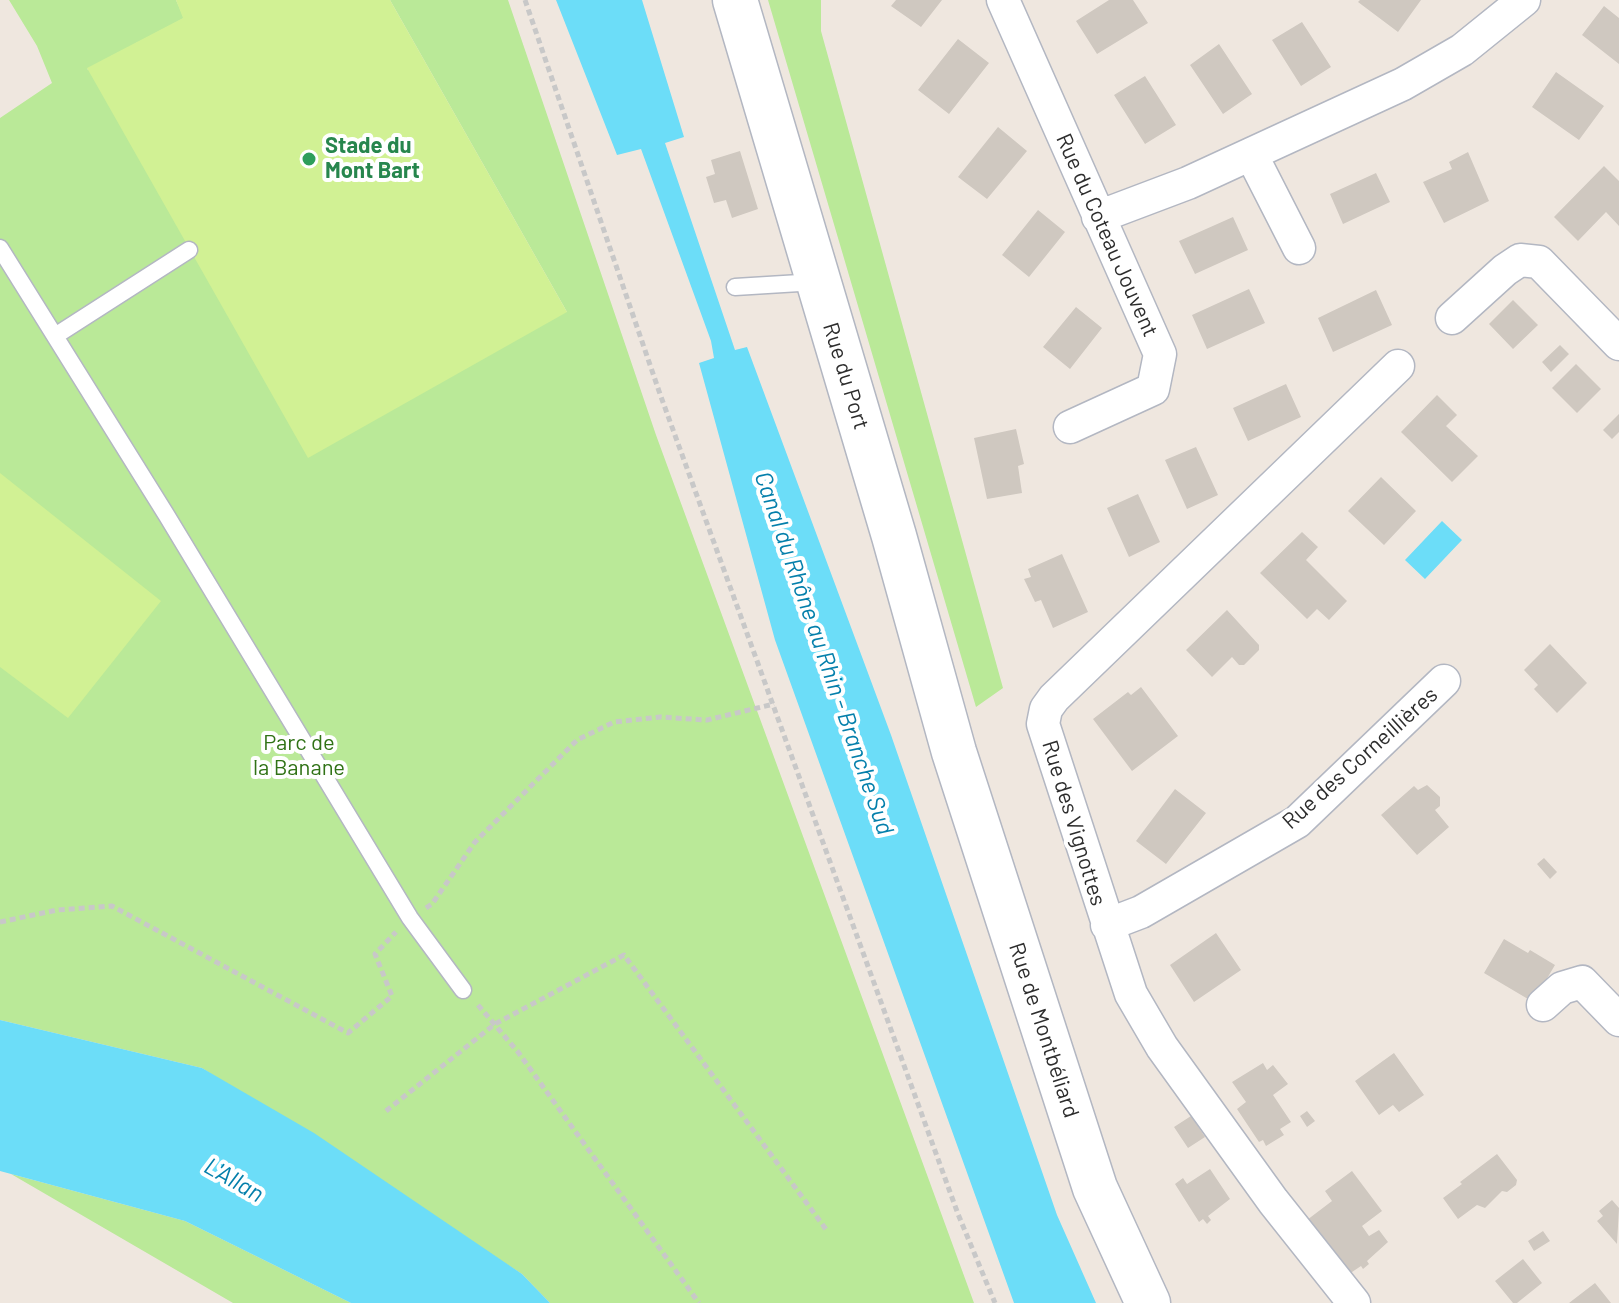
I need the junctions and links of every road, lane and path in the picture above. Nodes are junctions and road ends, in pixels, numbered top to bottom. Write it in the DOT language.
graph roads {
  1 [pos="525,0"];
  2 [pos="735,0"];
  3 [pos="1003,0"];
  4 [pos="1524,0"];
  5 [pos="1251,154"];
  6 [pos="1098,217"];
  7 [pos="0,248"];
  8 [pos="1299,248"];
  9 [pos="189,250"];
  10 [pos="818,282"];
  11 [pos="735,287"];
  12 [pos="1452,318"];
  13 [pos="55,336"];
  14 [pos="1619,344"];
  15 [pos="1398,366"];
  16 [pos="1070,427"];
  17 [pos="1444,681"];
  18 [pos="774,704"];
  19 [pos="725,716"];
  20 [pos="954,752"];
  21 [pos="1107,925"];
  22 [pos="463,990"];
  23 [pos="1543,1005"];
  24 [pos="1619,1020"];
  25 [pos="495,1024"];
  26 [pos="386,1111"];
  27 [pos="828,1232"];
  28 [pos="699,1303"];
  29 [pos="995,1303"];
  30 [pos="1148,1303"];
  31 [pos="1354,1303"];
  1 -- 18 [label="path"];
  2 -- 10 [label="main road, Rue du Port"];
  3 -- 6 [label="street, Rue du Coteau Jouvent"];
  4 -- 5 [label="street"];
  5 -- 6 [label="street"];
  5 -- 8 [label="street"];
  6 -- 16 [label="street, Rue du Coteau Jouvent"];
  7 -- 13 [label="lane"];
  9 -- 13 [label="lane"];
  10 -- 11 [label="lane"];
  10 -- 20 [label="main road, Rue du Port"];
  12 -- 14 [label="street"];
  13 -- 22 [label="lane"];
  15 -- 21 [label="street, Rue des Vignottes"];
  17 -- 21 [label="street, Rue des Corneillières"];
  18 -- 19 [label="path"];
  18 -- 29 [label="path"];
  20 -- 30 [label="main road, Rue de Montbéliard"];
  21 -- 31 [label="street, Rue des Vignottes"];
  22 -- 25 [label="path"];
  23 -- 24 [label="street"];
  25 -- 26 [label="path"];
  25 -- 27 [label="path"];
  25 -- 28 [label="path"];
}
